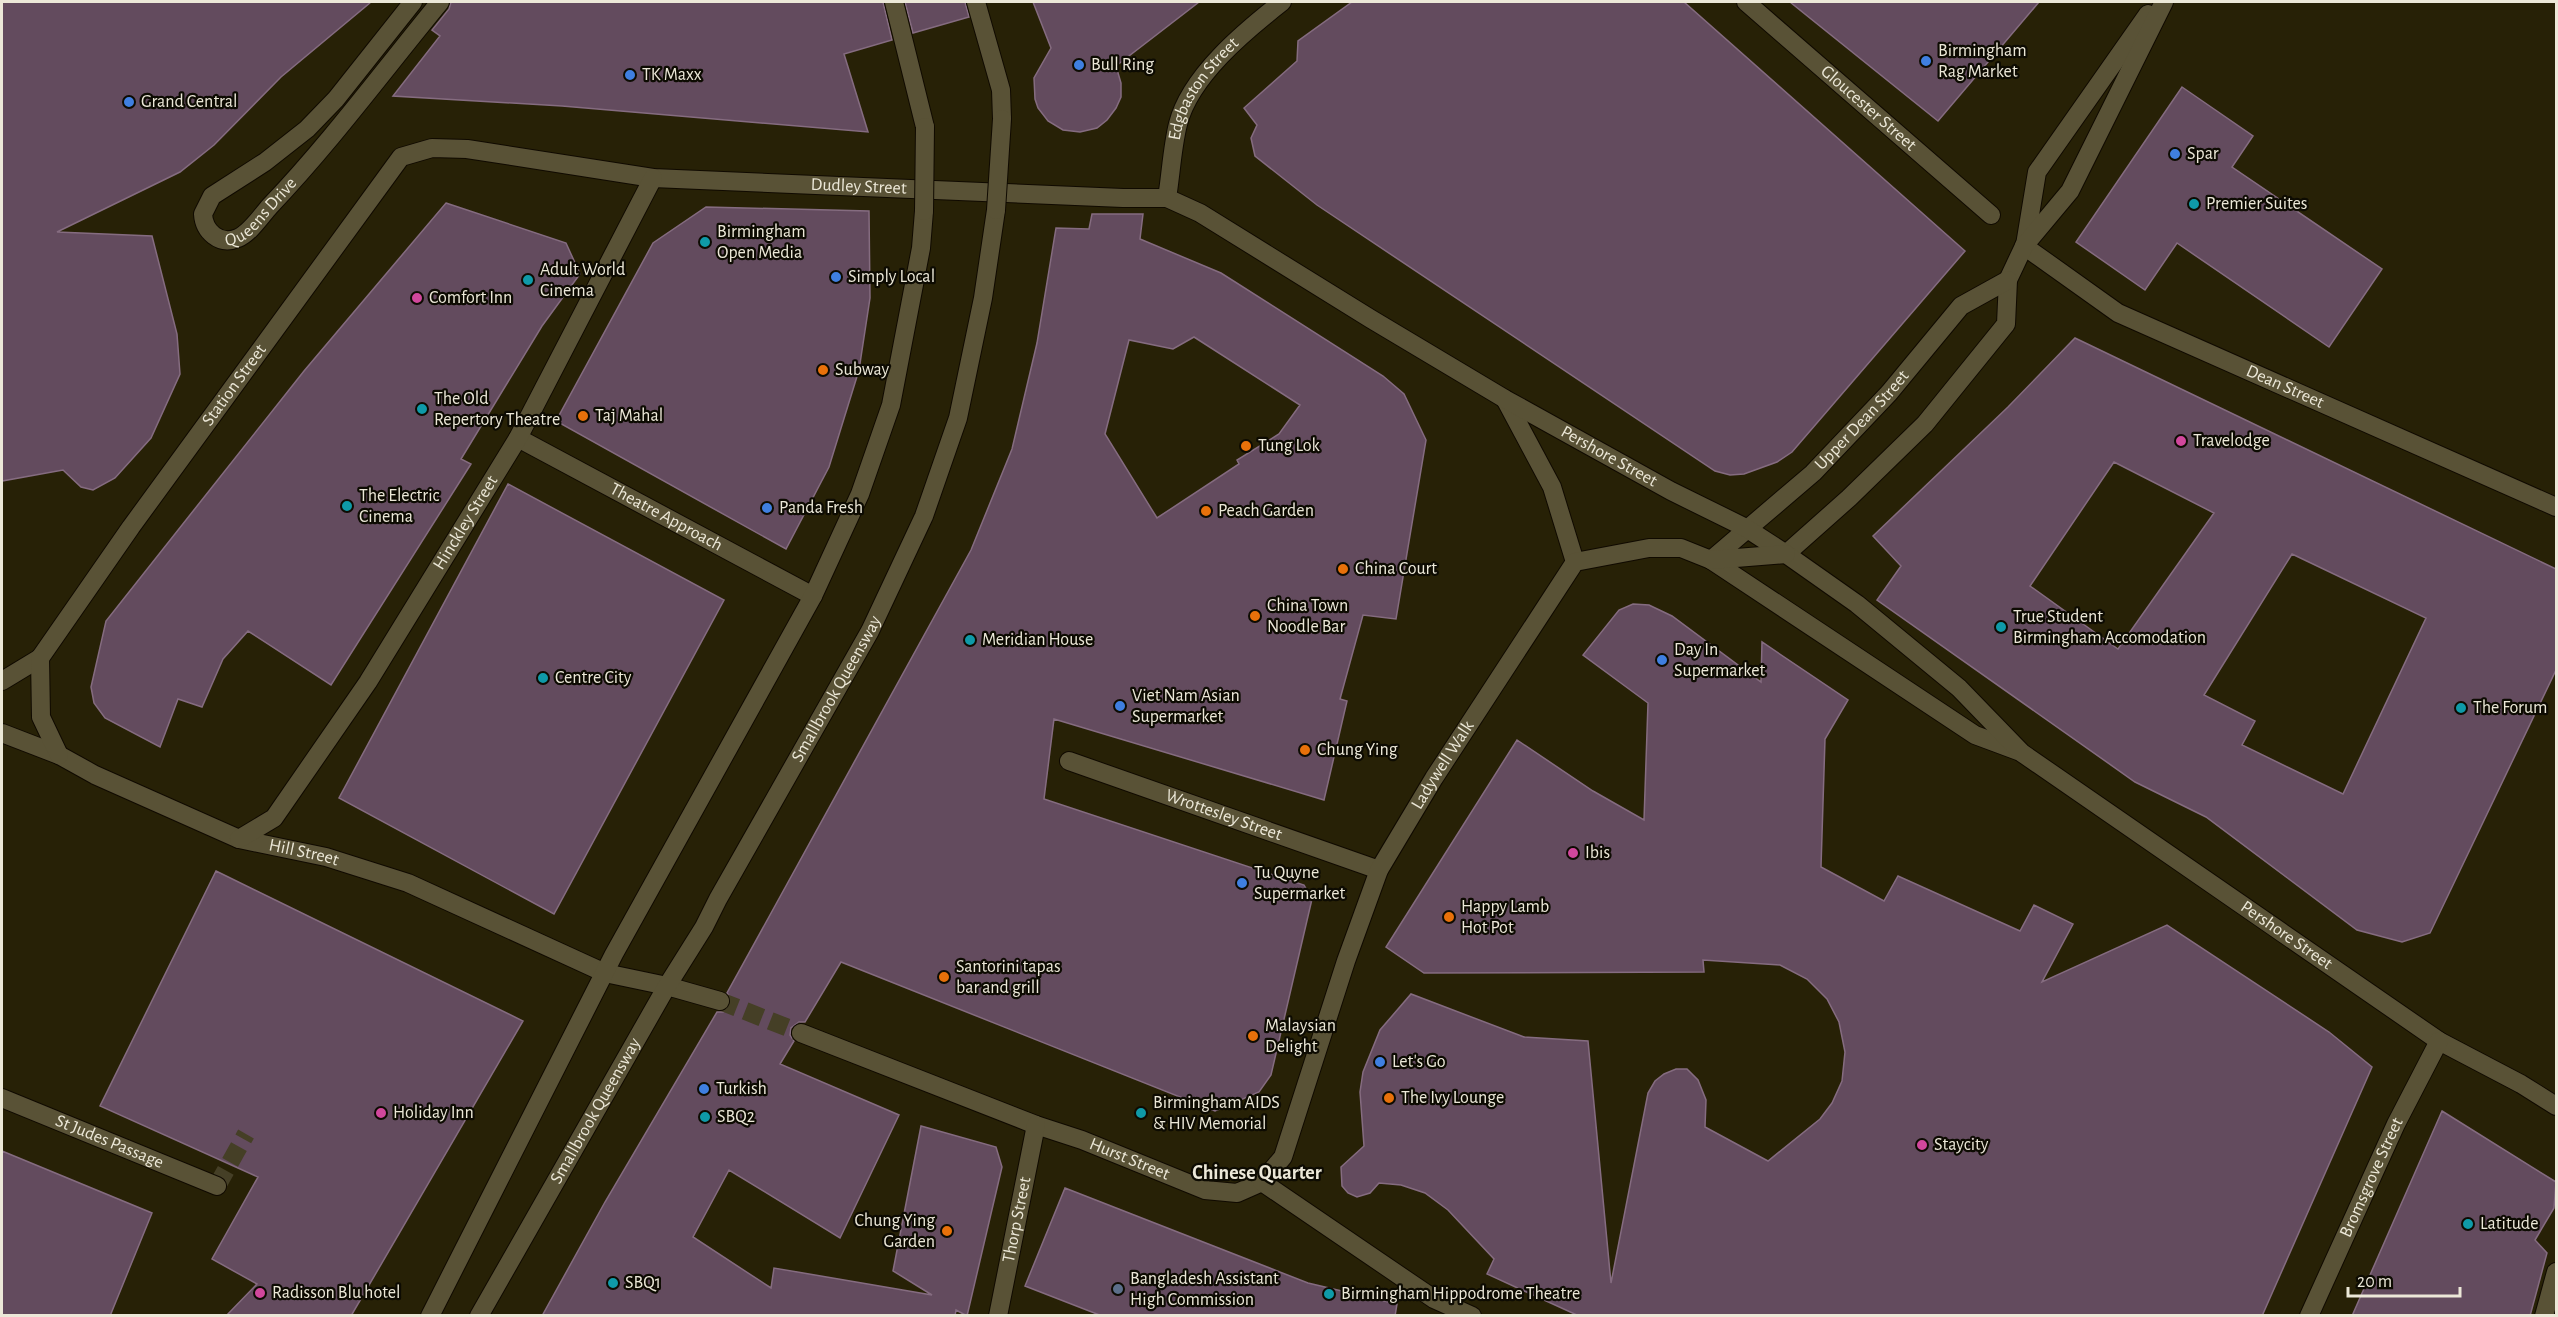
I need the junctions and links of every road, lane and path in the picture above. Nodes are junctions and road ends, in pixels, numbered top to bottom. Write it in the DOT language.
graph roads {
  1 [pos="413,2"];
  2 [pos="440,2"];
  3 [pos="894,2"];
  4 [pos="976,2"];
  5 [pos="1282,2"];
  6 [pos="1746,2"];
  7 [pos="2157,2"];
  8 [pos="2164,2"];
  9 [pos="552,163"];
  10 [pos="653,178"];
  11 [pos="1167,198"];
  12 [pos="1991,215"];
  13 [pos="2024,246"];
  14 [pos="2008,280"];
  15 [pos="1505,399"];
  16 [pos="518,438"];
  17 [pos="2556,507"];
  18 [pos="1746,528"];
  19 [pos="1786,554"];
  20 [pos="1711,560"];
  21 [pos="1575,562"];
  22 [pos="813,596"];
  23 [pos="40,658"];
  24 [pos="2,681"];
  25 [pos="3,738"];
  26 [pos="2022,753"];
  27 [pos="58,755"];
  28 [pos="1069,761"];
  29 [pos="240,839"];
  30 [pos="1379,870"];
  31 [pos="604,973"];
  32 [pos="667,986"];
  33 [pos="720,1001"];
  34 [pos="801,1033"];
  35 [pos="2439,1041"];
  36 [pos="2,1098"];
  37 [pos="2556,1106"];
  38 [pos="1036,1125"];
  39 [pos="1262,1182"];
  40 [pos="217,1186"];
  41 [pos="2556,1272"];
  42 [pos="1462,1313"];
  43 [pos="430,1316"];
  44 [pos="478,1316"];
  45 [pos="998,1316"];
  46 [pos="2309,1316"];
  47 [pos="2544,1316"];
  1 -- 2 [label="street, Queens Drive"];
  3 -- 22 [label="street, bridge"];
  4 -- 32 [label="street, Smallbrook Queensway, bridge"];
  5 -- 11 [label="street, Edgbaston Street"];
  6 -- 12 [label="street, Gloucester Street"];
  7 -- 13 [label="street"];
  8 -- 13 [label="street"];
  9 -- 10 [label="street, Dudley Street"];
  9 -- 23 [label="street, Station Street"];
  10 -- 11 [label="street, Dudley Street"];
  10 -- 16 [label="street, Hinckley Street"];
  11 -- 15 [label="street, Pershore Street"];
  13 -- 14 [label="street"];
  13 -- 17 [label="street, Dean Street"];
  14 -- 18 [label="street, Upper Dean Street"];
  14 -- 19 [label="street"];
  15 -- 18 [label="street, Pershore Street"];
  15 -- 21 [label="street"];
  16 -- 22 [label="street, Theatre Approach"];
  16 -- 29 [label="street, Hinckley Street"];
  18 -- 19 [label="street, Pershore Street"];
  18 -- 20 [label="street, Upper Dean Street"];
  19 -- 20 [label="street"];
  19 -- 26 [label="street, Pershore Street"];
  20 -- 21 [label="street"];
  20 -- 26 [label="street, Pershore Street"];
  21 -- 30 [label="street, Ladywell Walk"];
  22 -- 31 [label="street"];
  23 -- 24 [label="street"];
  23 -- 27 [label="street"];
  25 -- 27 [label="street, Hill Street"];
  26 -- 35 [label="street, Pershore Street"];
  27 -- 29 [label="street, Hill Street"];
  28 -- 30 [label="street, Wrottesley Street"];
  29 -- 31 [label="street, Hill Street"];
  30 -- 39 [label="street, Ladywell Walk"];
  31 -- 32 [label="street, Hill Street"];
  31 -- 43 [label="street"];
  32 -- 33 [label="street"];
  32 -- 44 [label="street, Smallbrook Queensway"];
  34 -- 38 [label="street, Hurst Street"];
  35 -- 37 [label="street, Pershore Street"];
  35 -- 46 [label="street, Bromsgrove Street"];
  36 -- 40 [label="street, St Judes Passage"];
  38 -- 39 [label="street, Hurst Street"];
  38 -- 45 [label="street, Thorp Street"];
  39 -- 42 [label="street"];
  41 -- 47 [label="street"];
}
